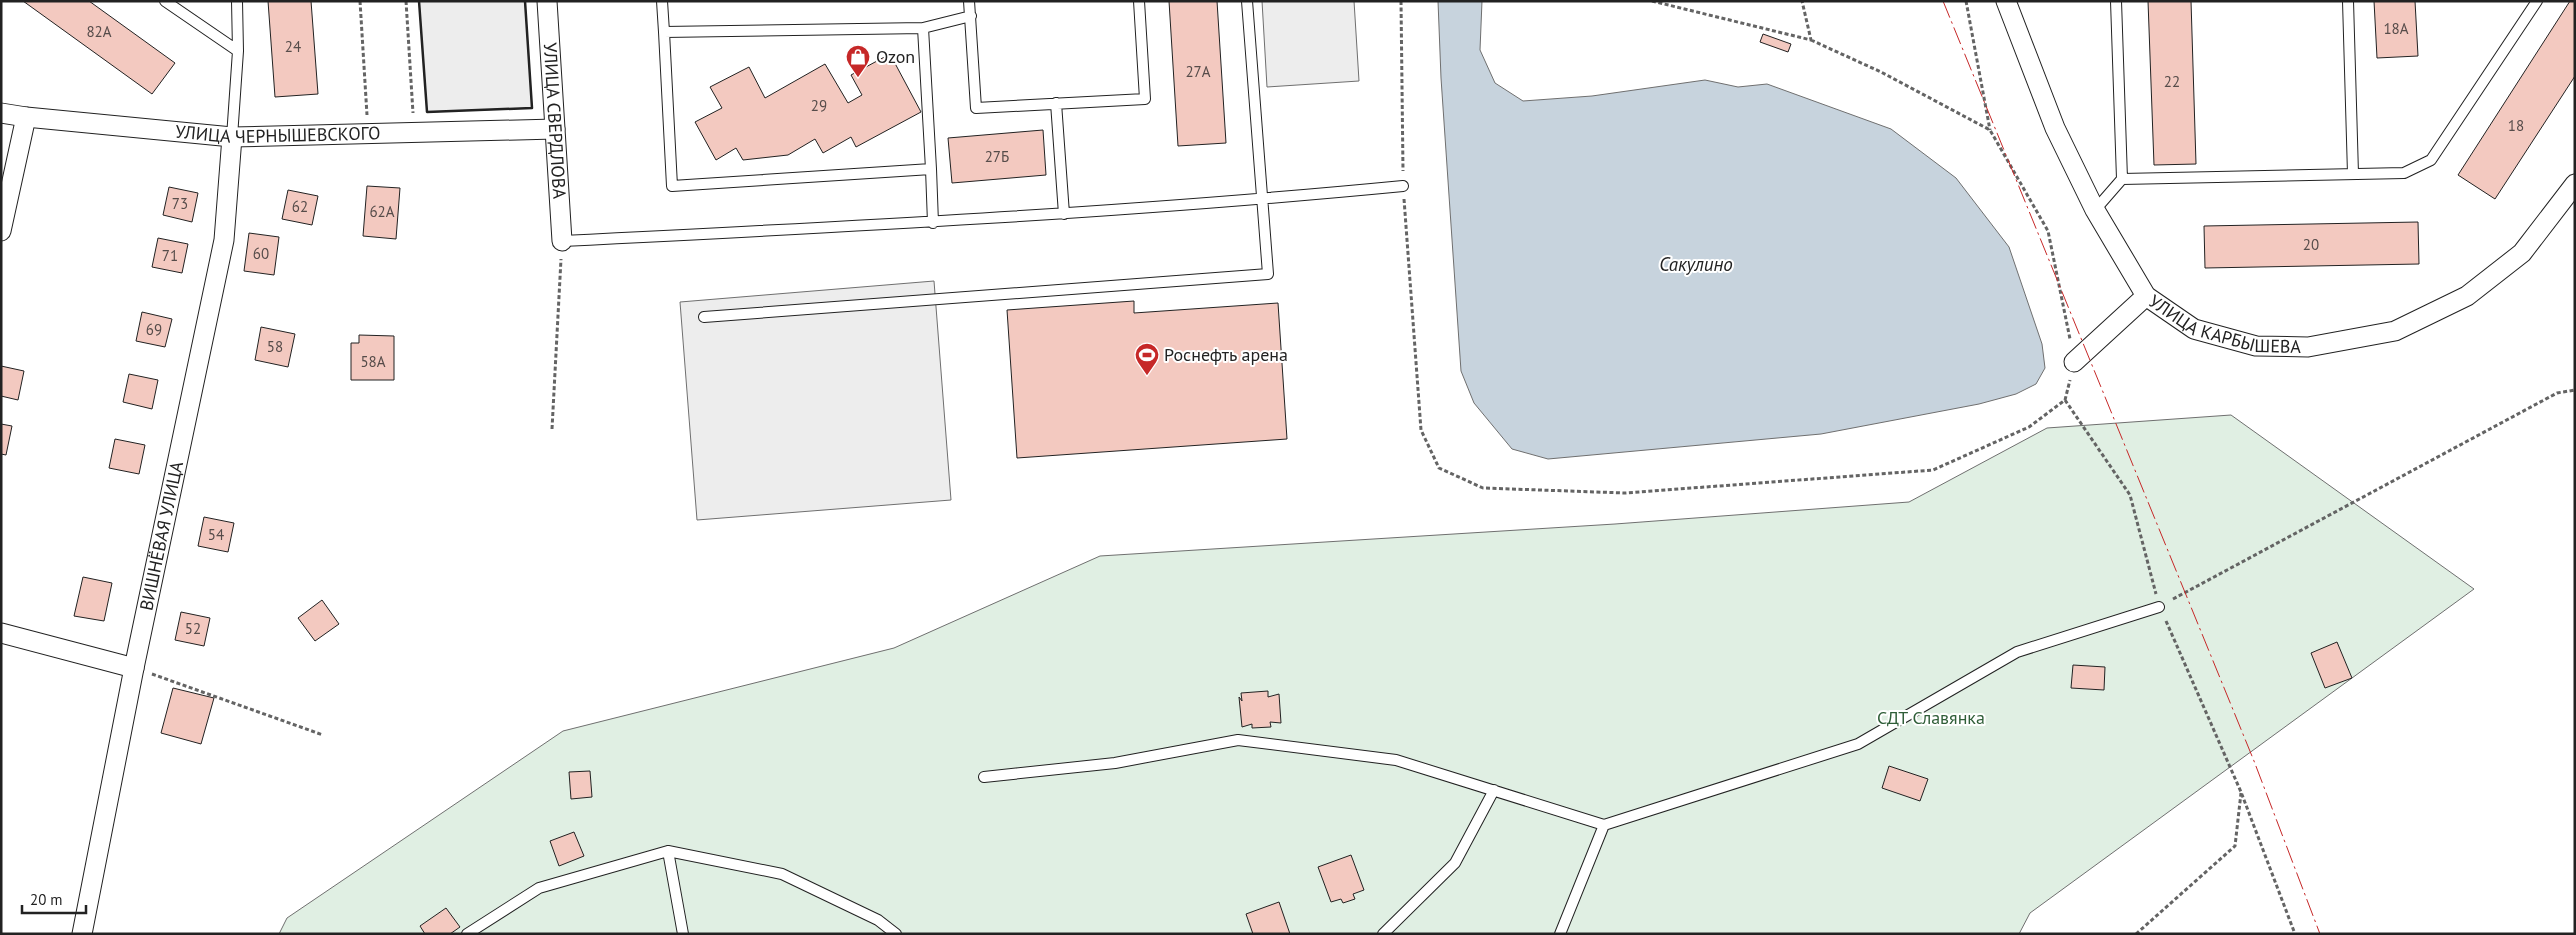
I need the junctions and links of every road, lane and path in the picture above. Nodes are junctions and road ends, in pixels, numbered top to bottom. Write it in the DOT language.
graph roads {
  1 [pos="165,1"];
  2 [pos="237,1"];
  3 [pos="360,1"];
  4 [pos="406,1"];
  5 [pos="547,1"];
  6 [pos="662,1"];
  7 [pos="969,1"];
  8 [pos="1139,1"];
  9 [pos="1247,1"];
  10 [pos="1401,1"];
  11 [pos="1652,1"];
  12 [pos="1802,1"];
  13 [pos="1966,1"];
  14 [pos="2006,1"];
  15 [pos="2116,1"];
  16 [pos="2348,1"];
  17 [pos="2537,1"];
  18 [pos="971,16"];
  19 [pos="923,28"];
  20 [pos="664,32"];
  21 [pos="1811,40"];
  22 [pos="238,51"];
  23 [pos="1056,103"];
  24 [pos="1,113"];
  25 [pos="26,117"];
  26 [pos="554,129"];
  27 [pos="1990,130"];
  28 [pos="415,132"];
  29 [pos="368,133"];
  30 [pos="232,137"];
  31 [pos="931,169"];
  32 [pos="2353,174"];
  33 [pos="2122,179"];
  34 [pos="2575,184"];
  35 [pos="1403,186"];
  36 [pos="1264,199"];
  37 [pos="2095,210"];
  38 [pos="1064,214"];
  39 [pos="933,223"];
  40 [pos="1,231"];
  41 [pos="562,241"];
  42 [pos="2146,296"];
  43 [pos="704,318"];
  44 [pos="2074,362"];
  45 [pos="2575,390"];
  46 [pos="552,429"];
  47 [pos="2159,606"];
  48 [pos="1,633"];
  49 [pos="134,668"];
  50 [pos="324,735"];
  51 [pos="984,777"];
  52 [pos="1494,790"];
  53 [pos="1604,825"];
  54 [pos="668,851"];
  55 [pos="82,934"];
  56 [pos="467,934"];
  57 [pos="683,934"];
  58 [pos="896,934"];
  59 [pos="1383,934"];
  60 [pos="1560,934"];
  61 [pos="2136,934"];
  62 [pos="2295,934"];
  1 -- 22 [label="lane"];
  2 -- 22 [label="lane"];
  3 -- 29 [label="path"];
  4 -- 28 [label="path"];
  5 -- 26 [label="street, УЛИЦА СВЕРДЛОВА"];
  6 -- 20 [label="lane"];
  7 -- 18 [label="lane"];
  8 -- 23 [label="lane"];
  9 -- 36 [label="lane"];
  10 -- 35 [label="path"];
  11 -- 21 [label="path"];
  12 -- 21 [label="path"];
  13 -- 27 [label="path"];
  14 -- 37 [label="street, УЛИЦА КАРБЫШЕВА"];
  15 -- 33 [label="lane"];
  16 -- 32 [label="lane"];
  17 -- 32 [label="lane"];
  18 -- 19 [label="lane"];
  18 -- 23 [label="lane"];
  19 -- 20 [label="lane"];
  19 -- 31 [label="lane"];
  20 -- 31 [label="lane"];
  21 -- 27 [label="path"];
  22 -- 30 [label="lane"];
  23 -- 38 [label="lane"];
  24 -- 25 [label="street, УЛИЦА ЧЕРНЫШЕВСКОГО"];
  25 -- 30 [label="street, УЛИЦА ЧЕРНЫШЕВСКОГО"];
  25 -- 40 [label="street"];
  26 -- 28 [label="street, УЛИЦА ЧЕРНЫШЕВСКОГО"];
  26 -- 41 [label="street, УЛИЦА СВЕРДЛОВА"];
  27 -- 44 [label="path"];
  28 -- 29 [label="street, УЛИЦА ЧЕРНЫШЕВСКОГО"];
  29 -- 30 [label="street, УЛИЦА ЧЕРНЫШЕВСКОГО"];
  30 -- 49 [label="street, ВИШНЁВАЯ УЛИЦА"];
  31 -- 39 [label="lane"];
  32 -- 33 [label="lane"];
  33 -- 37 [label="lane"];
  34 -- 42 [label="street, УЛИЦА КАРБЫШЕВА"];
  35 -- 36 [label="lane"];
  35 -- 44 [label="path"];
  36 -- 38 [label="lane"];
  36 -- 43 [label="lane"];
  37 -- 42 [label="street, УЛИЦА КАРБЫШЕВА"];
  38 -- 39 [label="lane"];
  39 -- 41 [label="lane"];
  41 -- 46 [label="path"];
  42 -- 44 [label="street"];
  45 -- 47 [label="path"];
  47 -- 53 [label="lane"];
  48 -- 49 [label="street"];
  49 -- 50 [label="path"];
  49 -- 55 [label="street, ВИШНЁВАЯ УЛИЦА"];
  51 -- 52 [label="lane"];
  52 -- 53 [label="lane"];
  52 -- 59 [label="lane"];
  53 -- 60 [label="lane"];
  54 -- 56 [label="lane"];
  54 -- 57 [label="lane"];
  54 -- 58 [label="lane"];
  61 -- 62 [label="path"];
}
